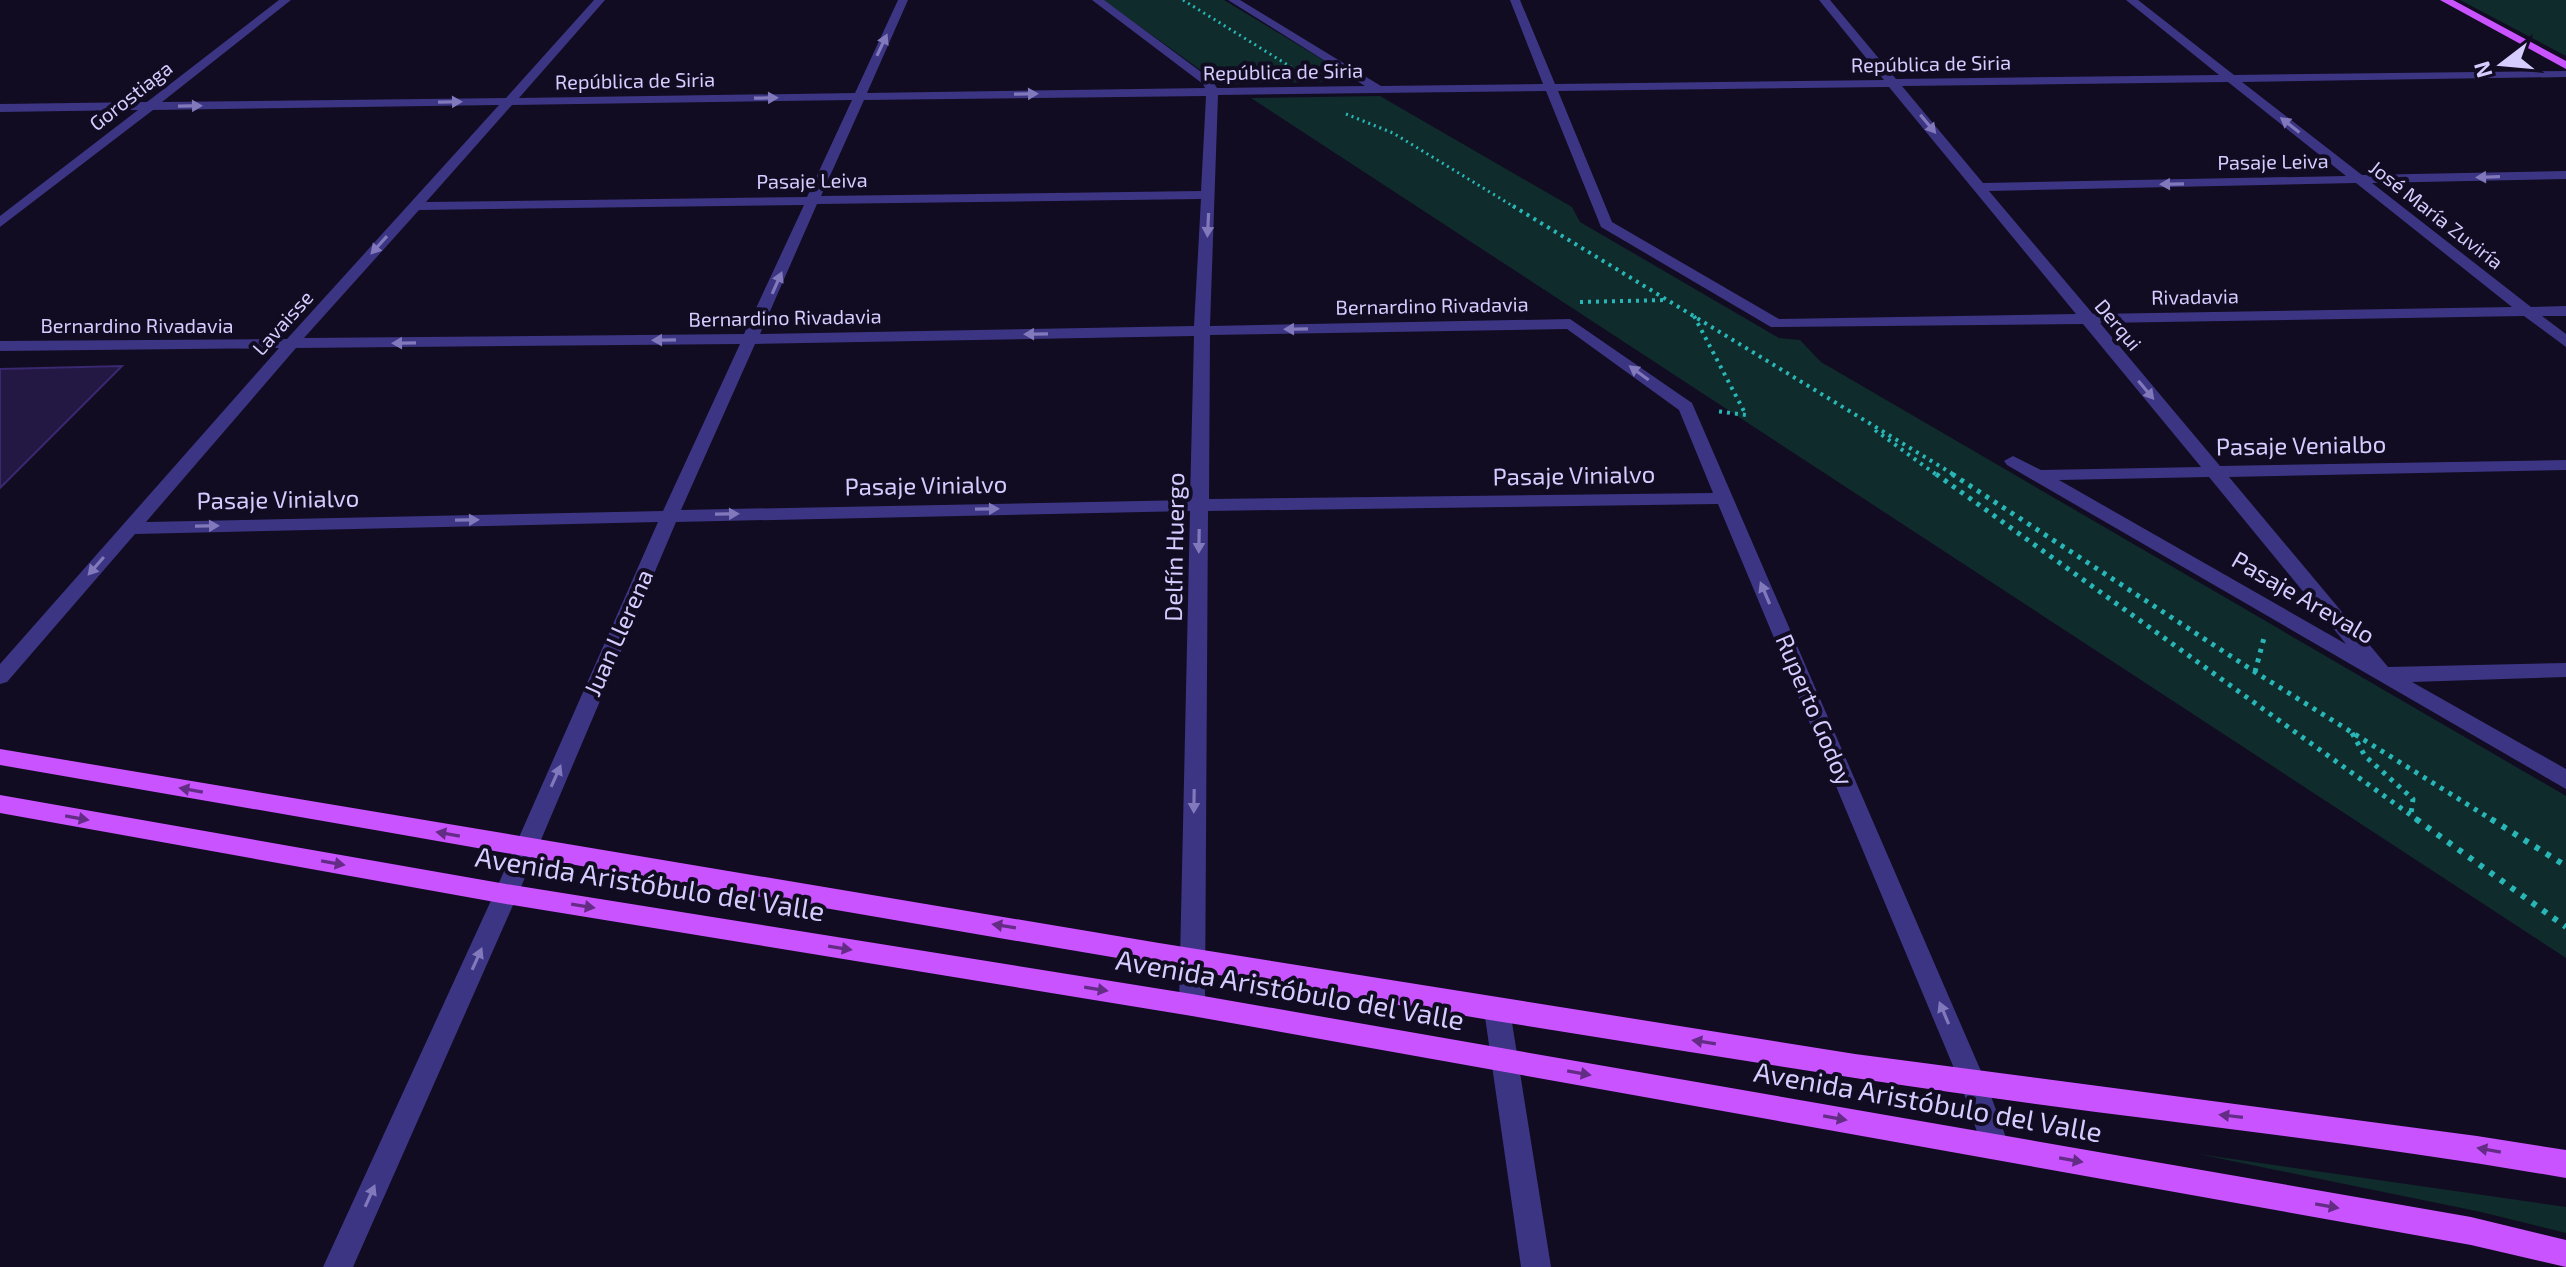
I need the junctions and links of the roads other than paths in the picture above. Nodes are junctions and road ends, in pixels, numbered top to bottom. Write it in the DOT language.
graph roads {
  1 [pos="286,0"];
  2 [pos="600,0"];
  3 [pos="903,0"];
  4 [pos="1097,0"];
  5 [pos="1233,0"];
  6 [pos="1515,0"];
  7 [pos="1824,0"];
  8 [pos="2131,0"];
  9 [pos="2445,0"];
  10 [pos="2566,66"];
  11 [pos="2566,74"];
  12 [pos="2231,79"];
  13 [pos="1893,83"];
  14 [pos="1551,87"];
  15 [pos="1379,90"];
  16 [pos="1212,91"];
  17 [pos="858,97"];
  18 [pos="507,101"];
  19 [pos="151,106"];
  20 [pos="0,108"];
  21 [pos="2566,175"];
  22 [pos="2361,181"];
  23 [pos="1980,187"];
  24 [pos="1210,195"];
  25 [pos="812,201"];
  26 [pos="414,206"];
  27 [pos="0,223"];
  28 [pos="2566,311"];
  29 [pos="2528,312"];
  30 [pos="2086,319"];
  31 [pos="1202,331"];
  32 [pos="752,339"];
  33 [pos="2566,342"];
  34 [pos="290,345"];
  35 [pos="0,346"];
  36 [pos="1686,407"];
  37 [pos="2013,461"];
  38 [pos="2566,465"];
  39 [pos="2214,472"];
  40 [pos="2037,475"];
  41 [pos="1724,498"];
  42 [pos="1199,505"];
  43 [pos="670,515"];
  44 [pos="129,528"];
  45 [pos="2566,670"];
  46 [pos="2383,675"];
  47 [pos="0,677"];
  48 [pos="0,757"];
  49 [pos="2566,780"];
  50 [pos="0,804"];
  51 [pos="525,847"];
  52 [pos="506,894"];
  53 [pos="1191,957"];
  54 [pos="1192,1005"];
  55 [pos="1497,1010"];
  56 [pos="1502,1059"];
  57 [pos="1974,1085"];
  58 [pos="1995,1146"];
  59 [pos="2566,1164"];
  60 [pos="2566,1255"];
  61 [pos="338,1267"];
  62 [pos="1536,1267"];
  1 -- 19 [label="street, Gorostiaga"];
  2 -- 18 [label="street, Lavaisse"];
  17 -- 3 [label="street, Juan Llerena, one-way"];
  4 -- 16 [label="street"];
  5 -- 15 [label="street"];
  6 -- 14 [label="street"];
  7 -- 13 [label="street, Derqui"];
  8 -- 12 [label="street, José María Zuviría"];
  9 -- 10 [label="main road"];
  11 -- 12 [label="street, República de Siria"];
  12 -- 13 [label="street, República de Siria"];
  22 -- 12 [label="street, José María Zuviría, one-way"];
  13 -- 14 [label="street, República de Siria"];
  13 -- 23 [label="street, Derqui, one-way"];
  14 -- 15 [label="street, República de Siria"];
  14 -- 30 [label="street, Rivadavia"];
  15 -- 16 [label="street, República de Siria"];
  17 -- 16 [label="street, República de Siria, one-way"];
  16 -- 24 [label="street, Delfín Huergo"];
  18 -- 17 [label="street, República de Siria, one-way"];
  17 -- 25 [label="street, Juan Llerena"];
  19 -- 18 [label="street, República de Siria, one-way"];
  18 -- 26 [label="street, Lavaisse"];
  19 -- 20 [label="street, República de Siria"];
  19 -- 27 [label="street, Gorostiaga"];
  21 -- 22 [label="street, Pasaje Leiva, one-way"];
  22 -- 23 [label="street, Pasaje Leiva, one-way"];
  22 -- 29 [label="street, José María Zuviría"];
  23 -- 30 [label="street, Derqui"];
  24 -- 25 [label="street, Pasaje Leiva"];
  24 -- 31 [label="street, Delfín Huergo, one-way"];
  25 -- 26 [label="street, Pasaje Leiva"];
  32 -- 25 [label="street, Juan Llerena, one-way"];
  26 -- 34 [label="street, Lavaisse, one-way"];
  28 -- 29 [label="street, Rivadavia"];
  29 -- 30 [label="street, Rivadavia"];
  29 -- 33 [label="street, José María Zuviría"];
  30 -- 39 [label="street, Derqui, one-way"];
  31 -- 32 [label="street, Bernardino Rivadavia, one-way"];
  36 -- 31 [label="street, Bernardino Rivadavia, one-way"];
  31 -- 42 [label="street, Delfín Huergo"];
  32 -- 34 [label="street, Bernardino Rivadavia, one-way"];
  32 -- 43 [label="street, Juan Llerena"];
  34 -- 35 [label="street, Bernardino Rivadavia"];
  34 -- 44 [label="street, Lavaisse"];
  36 -- 41 [label="street, Ruperto Godoy"];
  37 -- 40 [label="street, Pasaje Arevalo"];
  38 -- 39 [label="street, Pasaje Venialbo"];
  39 -- 40 [label="street, Pasaje Venialbo"];
  39 -- 46 [label="street, Derqui"];
  40 -- 46 [label="street, Pasaje Arevalo"];
  41 -- 42 [label="street, Pasaje Vinialvo"];
  57 -- 41 [label="street, Ruperto Godoy, one-way"];
  43 -- 42 [label="street, Pasaje Vinialvo, one-way"];
  42 -- 53 [label="street, Delfín Huergo, one-way"];
  44 -- 43 [label="street, Pasaje Vinialvo, one-way"];
  51 -- 43 [label="street, Juan Llerena, one-way"];
  44 -- 47 [label="street, Lavaisse, one-way"];
  45 -- 46 [label="street"];
  46 -- 49 [label="street, Pasaje Arevalo"];
  51 -- 48 [label="main road, Avenida Aristóbulo del Valle, one-way"];
  50 -- 52 [label="main road, Avenida Aristóbulo del Valle, one-way"];
  51 -- 52 [label="street, Juan Llerena"];
  53 -- 51 [label="main road, Avenida Aristóbulo del Valle, one-way"];
  52 -- 54 [label="main road, Avenida Aristóbulo del Valle, one-way"];
  61 -- 52 [label="street, Juan Llerena, one-way"];
  53 -- 54 [label="street, Delfín Huergo"];
  53 -- 55 [label="main road, Avenida Aristóbulo del Valle"];
  54 -- 56 [label="main road, Avenida Aristóbulo del Valle"];
  55 -- 56 [label="street"];
  57 -- 55 [label="main road, Avenida Aristóbulo del Valle, one-way"];
  56 -- 58 [label="main road, Avenida Aristóbulo del Valle, one-way"];
  56 -- 62 [label="street"];
  57 -- 58 [label="street, Ruperto Godoy"];
  59 -- 57 [label="main road, Avenida Aristóbulo del Valle, one-way"];
  58 -- 60 [label="main road, Avenida Aristóbulo del Valle, one-way"];
}
